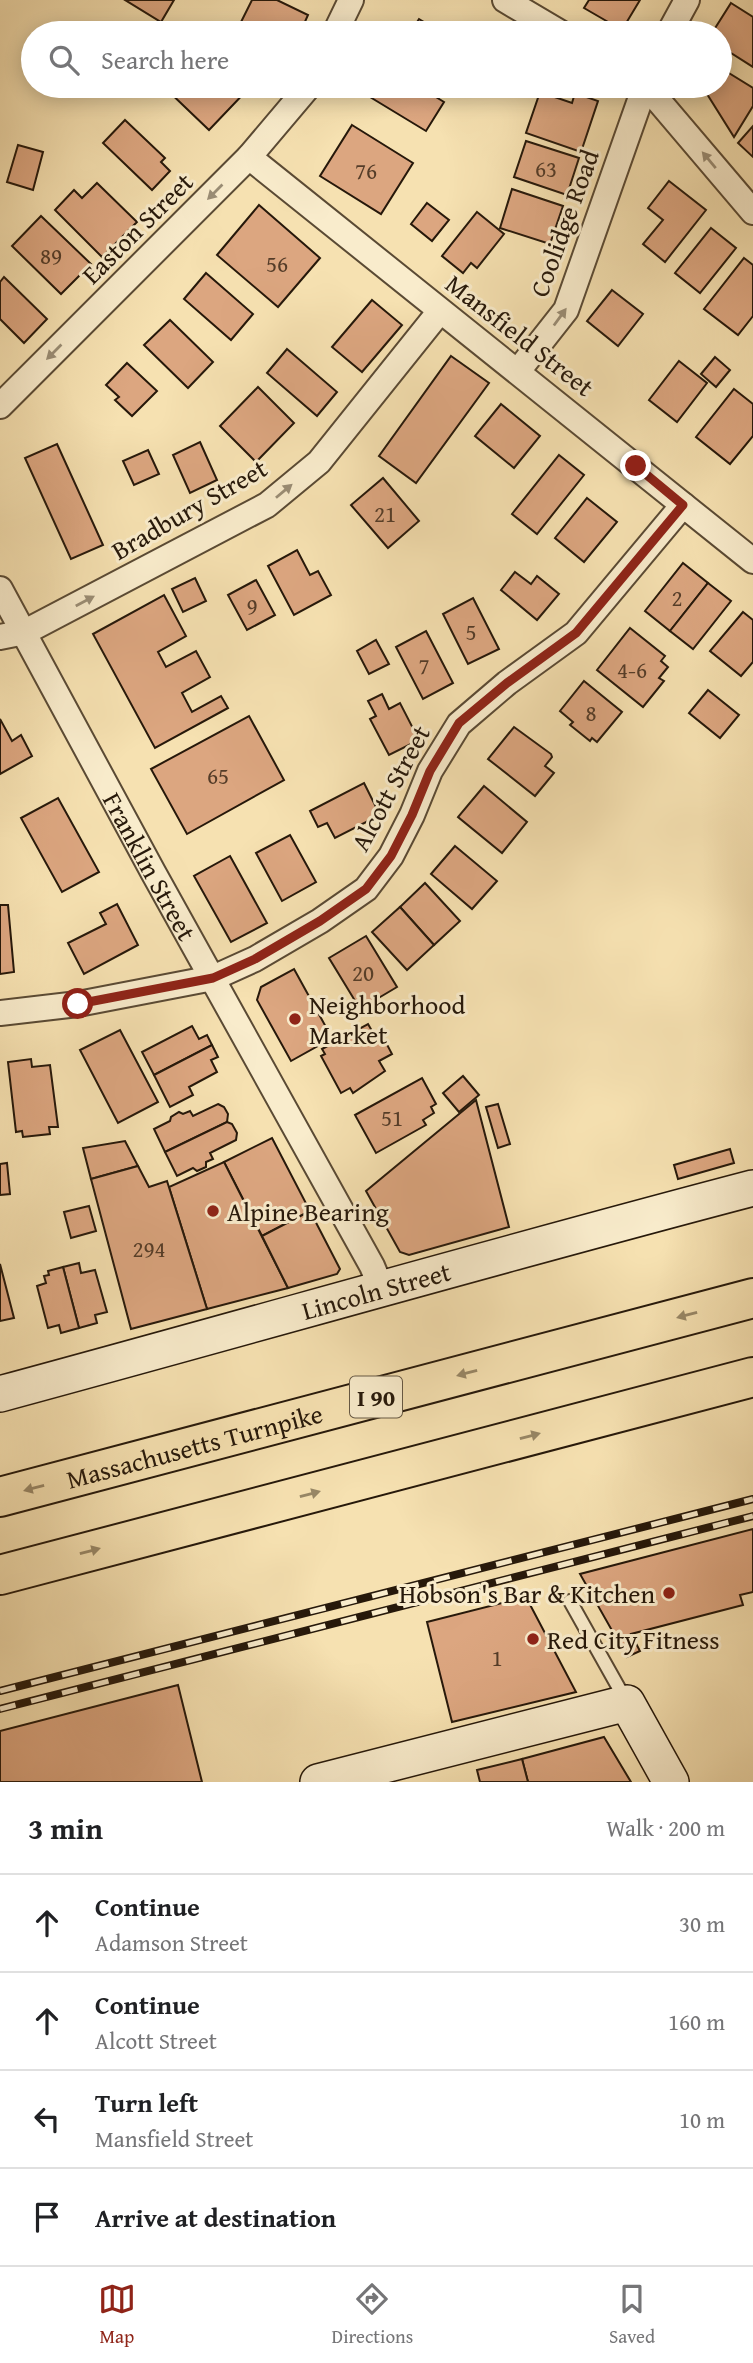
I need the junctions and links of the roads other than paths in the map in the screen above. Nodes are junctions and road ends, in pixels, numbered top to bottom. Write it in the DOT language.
graph roads {
  1 [pos="351,0"];
  2 [pos="505,0"];
  3 [pos="687,0"];
  4 [pos="341,21"];
  5 [pos="541,21"];
  6 [pos="676,21"];
  7 [pos="299,98"];
  8 [pos="641,98"];
  9 [pos="655,98"];
  10 [pos="249,157"];
  11 [pos="753,212"];
  12 [pos="440,311"];
  13 [pos="518,371"];
  14 [pos="0,406"];
  15 [pos="683,505"];
  16 [pos="753,561"];
  17 [pos="0,589"];
  18 [pos="24,632"];
  19 [pos="0,637"];
  20 [pos="213,978"];
  21 [pos="0,1013"];
  22 [pos="753,1188"];
  23 [pos="382,1290"];
  24 [pos="753,1298"];
  25 [pos="753,1377"];
  26 [pos="0,1394"];
  27 [pos="0,1497"];
  28 [pos="0,1575"];
  29 [pos="570,1601"];
  30 [pos="626,1703"];
  31 [pos="318,1782"];
  32 [pos="670,1782"];
  1 -- 4 [label="street"];
  2 -- 5 [label="street"];
  3 -- 6 [label="street"];
  7 -- 10 [label="street, Easton Street"];
  13 -- 8 [label="street, Coolidge Road, one-way"];
  11 -- 9 [label="street, one-way"];
  10 -- 12 [label="street, Mansfield Street"];
  10 -- 14 [label="street, Easton Street, one-way"];
  12 -- 13 [label="street, Mansfield Street"];
  18 -- 12 [label="street, Bradbury Street, one-way"];
  13 -- 15 [label="street, Mansfield Street"];
  15 -- 16 [label="street, Mansfield Street"];
  15 -- 20 [label="street, Alcott Street"];
  17 -- 18 [label="street, Franklin Street"];
  18 -- 19 [label="street, Bradbury Street"];
  18 -- 20 [label="street, Franklin Street"];
  20 -- 21 [label="street, Alcott Street"];
  20 -- 23 [label="street, Franklin Street"];
  22 -- 23 [label="street, Lincoln Street"];
  23 -- 26 [label="street, Lincoln Street"];
  24 -- 27 [label="highway, Massachusetts Turnpike / I 90, one-way"];
  28 -- 25 [label="highway, one-way"];
  29 -- 30 [label="lane"];
  30 -- 31 [label="street"];
  30 -- 32 [label="street"];
}
